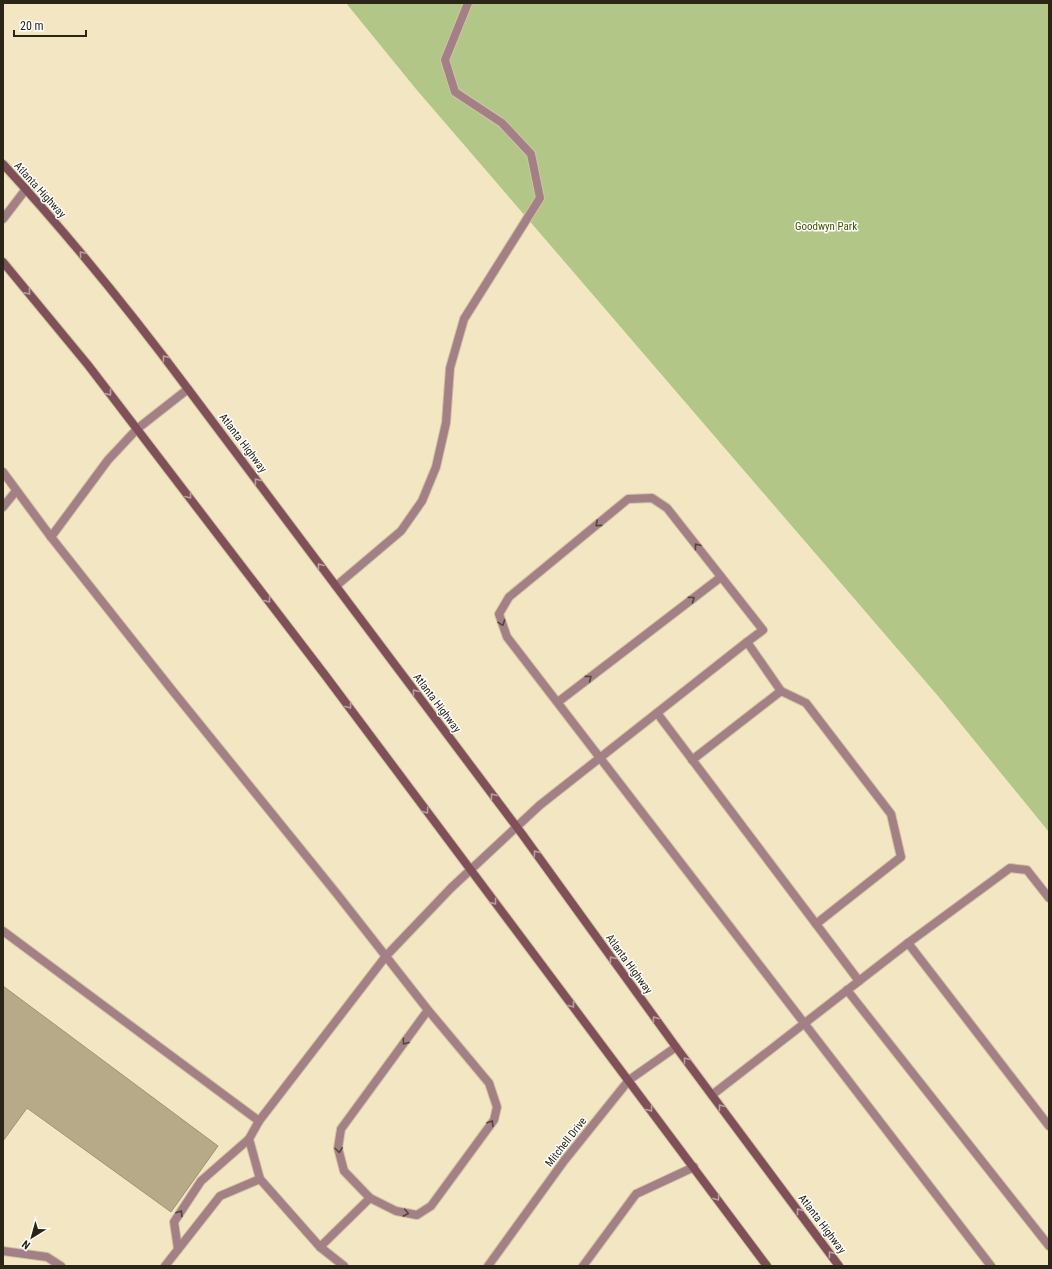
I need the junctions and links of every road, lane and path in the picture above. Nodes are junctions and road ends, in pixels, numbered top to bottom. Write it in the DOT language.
graph roads {
  1 [pos="468,3"];
  2 [pos="3,164"];
  3 [pos="26,189"];
  4 [pos="3,219"];
  5 [pos="3,262"];
  6 [pos="188,388"];
  7 [pos="137,429"];
  8 [pos="3,472"];
  9 [pos="16,491"];
  10 [pos="3,506"];
  11 [pos="51,537"];
  12 [pos="721,577"];
  13 [pos="336,586"];
  14 [pos="747,642"];
  15 [pos="781,691"];
  16 [pos="558,702"];
  17 [pos="656,713"];
  18 [pos="601,757"];
  19 [pos="692,760"];
  20 [pos="517,827"];
  21 [pos="470,870"];
  22 [pos="1049,898"];
  23 [pos="816,924"];
  24 [pos="3,931"];
  25 [pos="908,943"];
  26 [pos="386,956"];
  27 [pos="859,981"];
  28 [pos="847,990"];
  29 [pos="428,1010"];
  30 [pos="805,1022"];
  31 [pos="676,1047"];
  32 [pos="629,1080"];
  33 [pos="712,1095"];
  34 [pos="259,1121"];
  35 [pos="1049,1126"];
  36 [pos="249,1139"];
  37 [pos="694,1167"];
  38 [pos="260,1179"];
  39 [pos="370,1198"];
  40 [pos="1049,1246"];
  41 [pos="320,1247"];
  42 [pos="4,1250"];
  43 [pos="178,1250"];
  44 [pos="60,1266"];
  45 [pos="165,1266"];
  46 [pos="344,1266"];
  47 [pos="488,1266"];
  48 [pos="583,1266"];
  49 [pos="767,1266"];
  50 [pos="839,1266"];
  51 [pos="991,1266"];
  1 -- 13 [label="street"];
  2 -- 3 [label="main road, Atlanta Highway"];
  3 -- 4 [label="street"];
  6 -- 3 [label="main road, Atlanta Highway, one-way"];
  5 -- 7 [label="main road, one-way"];
  6 -- 7 [label="street"];
  13 -- 6 [label="main road, Atlanta Highway, one-way"];
  7 -- 11 [label="street"];
  7 -- 21 [label="main road, one-way"];
  8 -- 9 [label="street"];
  9 -- 10 [label="street"];
  9 -- 11 [label="street"];
  11 -- 26 [label="street"];
  12 -- 14 [label="street"];
  16 -- 12 [label="street, one-way"];
  12 -- 16 [label="street, one-way"];
  20 -- 13 [label="main road, Atlanta Highway, one-way"];
  14 -- 15 [label="street"];
  14 -- 17 [label="street"];
  15 -- 19 [label="street"];
  15 -- 23 [label="street"];
  16 -- 18 [label="street"];
  17 -- 18 [label="street"];
  17 -- 19 [label="street"];
  18 -- 20 [label="street"];
  18 -- 30 [label="street"];
  19 -- 23 [label="street"];
  20 -- 21 [label="street"];
  31 -- 20 [label="main road, Atlanta Highway, one-way"];
  21 -- 26 [label="street"];
  21 -- 32 [label="main road, one-way"];
  22 -- 25 [label="street"];
  23 -- 27 [label="street"];
  24 -- 34 [label="street"];
  25 -- 27 [label="street"];
  25 -- 35 [label="street"];
  26 -- 29 [label="street"];
  26 -- 34 [label="street"];
  27 -- 28 [label="street"];
  28 -- 30 [label="street"];
  28 -- 40 [label="street"];
  29 -- 39 [label="street, one-way"];
  39 -- 29 [label="street, one-way"];
  30 -- 33 [label="street"];
  30 -- 51 [label="street"];
  31 -- 32 [label="street, Mitchell Drive"];
  33 -- 31 [label="main road, Atlanta Highway, one-way"];
  32 -- 37 [label="main road, one-way"];
  32 -- 47 [label="street, Mitchell Drive"];
  50 -- 33 [label="main road, Atlanta Highway, one-way"];
  34 -- 36 [label="street"];
  36 -- 38 [label="street"];
  43 -- 36 [label="street, one-way"];
  37 -- 48 [label="street"];
  37 -- 49 [label="main road, one-way"];
  38 -- 41 [label="street"];
  38 -- 43 [label="street"];
  39 -- 41 [label="street"];
  41 -- 46 [label="street"];
  42 -- 44 [label="street"];
  43 -- 45 [label="street"];
}
